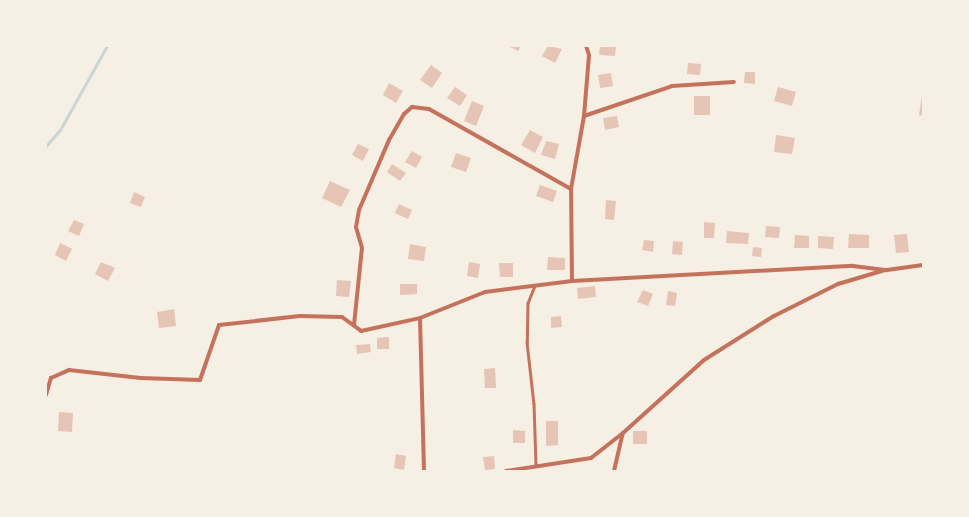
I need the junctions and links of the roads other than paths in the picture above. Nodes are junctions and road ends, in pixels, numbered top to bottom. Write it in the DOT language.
graph roads {
  1 [pos="586,46"];
  2 [pos="734,82"];
  3 [pos="584,116"];
  4 [pos="571,189"];
  5 [pos="923,265"];
  6 [pos="887,270"];
  7 [pos="572,281"];
  8 [pos="535,286"];
  9 [pos="420,318"];
  10 [pos="354,326"];
  11 [pos="46,395"];
  12 [pos="623,433"];
  13 [pos="536,465"];
  14 [pos="424,471"];
  15 [pos="506,471"];
  16 [pos="614,471"];
  1 -- 3 [label="street"];
  2 -- 3 [label="street"];
  3 -- 4 [label="street"];
  4 -- 7 [label="street"];
  4 -- 10 [label="street"];
  5 -- 6 [label="street"];
  6 -- 7 [label="street"];
  6 -- 12 [label="street"];
  7 -- 8 [label="street"];
  8 -- 9 [label="street"];
  8 -- 13 [label="lane"];
  9 -- 10 [label="street"];
  9 -- 14 [label="street"];
  10 -- 11 [label="street"];
  12 -- 13 [label="street"];
  12 -- 16 [label="street"];
  13 -- 15 [label="street"];
}
